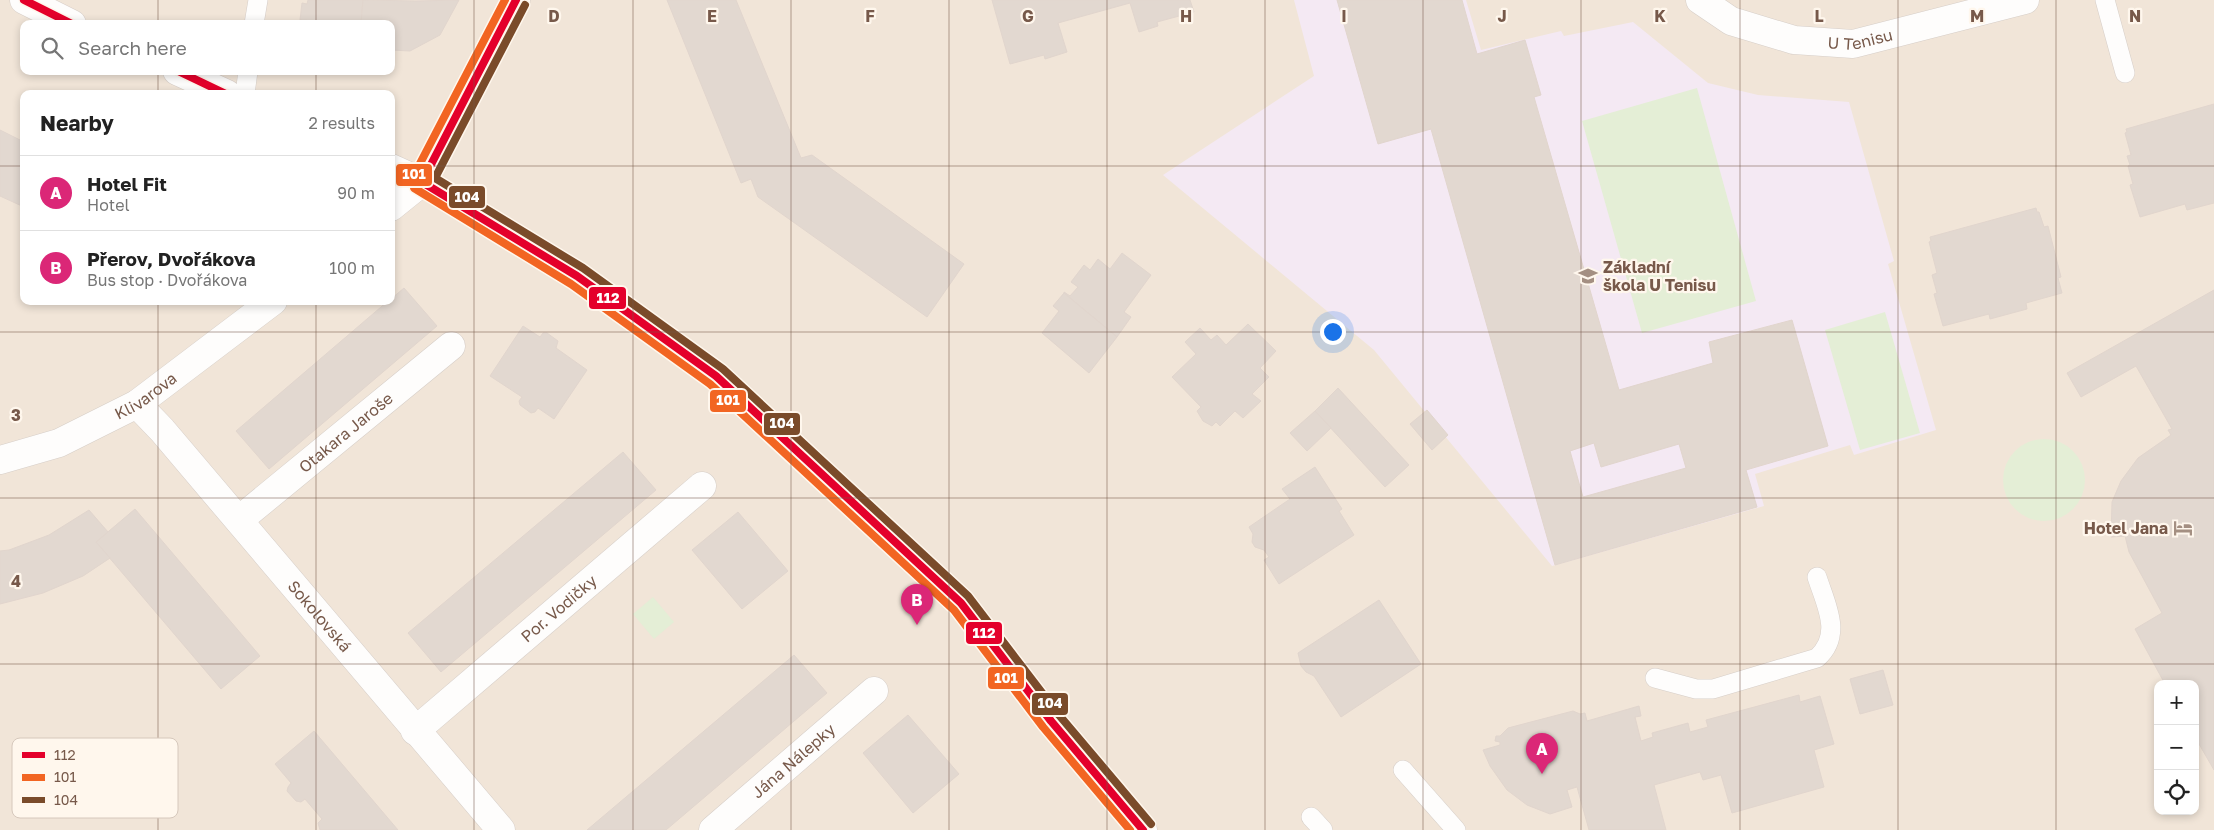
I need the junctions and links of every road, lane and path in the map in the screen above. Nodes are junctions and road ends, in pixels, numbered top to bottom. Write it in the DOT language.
graph roads {
  1 [pos="24,0"];
  2 [pos="258,0"];
  3 [pos="516,0"];
  4 [pos="1700,0"];
  5 [pos="2025,0"];
  6 [pos="2105,0"];
  7 [pos="64,20"];
  8 [pos="255,20"];
  9 [pos="2126,73"];
  10 [pos="186,75"];
  11 [pos="247,75"];
  12 [pos="217,90"];
  13 [pos="246,90"];
  14 [pos="395,170"];
  15 [pos="422,182"];
  16 [pos="395,204"];
  17 [pos="268,305"];
  18 [pos="451,346"];
  19 [pos="137,404"];
  20 [pos="0,460"];
  21 [pos="702,486"];
  22 [pos="239,520"];
  23 [pos="1817,577"];
  24 [pos="1655,678"];
  25 [pos="874,691"];
  26 [pos="415,731"];
  27 [pos="1402,770"];
  28 [pos="501,830"];
  29 [pos="713,830"];
  30 [pos="1143,830"];
  31 [pos="1456,830"];
  1 -- 7 [label="street"];
  2 -- 8 [label="lane"];
  3 -- 15 [label="street"];
  4 -- 5 [label="street, U Tenisu"];
  6 -- 9 [label="lane"];
  10 -- 12 [label="street"];
  11 -- 13 [label="lane"];
  14 -- 15 [label="street"];
  15 -- 16 [label="street"];
  15 -- 30 [label="street"];
  17 -- 19 [label="street, Klivarova"];
  18 -- 22 [label="street, Otakara Jaroše"];
  19 -- 20 [label="street, Klivarova"];
  19 -- 22 [label="street, Sokolovská"];
  21 -- 26 [label="street, Por. Vodičky"];
  22 -- 26 [label="street, Sokolovská"];
  23 -- 24 [label="lane"];
  25 -- 29 [label="street, Jána Nálepky"];
  26 -- 28 [label="street, Sokolovská"];
  27 -- 31 [label="lane"];
}
